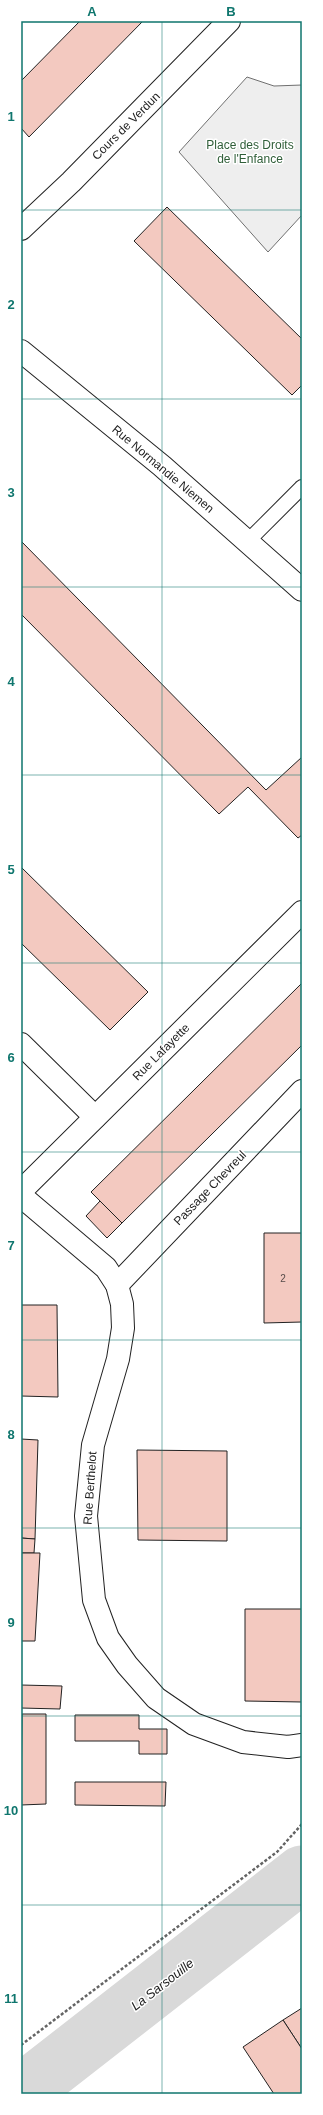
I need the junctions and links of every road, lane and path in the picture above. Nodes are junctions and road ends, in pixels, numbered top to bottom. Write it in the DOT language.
graph roads {
  1 [pos="229,21"];
  2 [pos="21,229"];
  3 [pos="21,351"];
  4 [pos="302,487"];
  5 [pos="247,542"];
  6 [pos="302,590"];
  7 [pos="302,912"];
  8 [pos="21,1044"];
  9 [pos="302,1091"];
  10 [pos="95,1117"];
  11 [pos="21,1191"];
  12 [pos="21,1196"];
  13 [pos="117,1285"];
  14 [pos="302,1745"];
  15 [pos="302,1824"];
  16 [pos="21,2045"];
  1 -- 2 [label="street, Cours de Verdun"];
  3 -- 5 [label="street, Rue Normandie Niemen"];
  4 -- 5 [label="lane"];
  5 -- 6 [label="street, Rue Normandie Niemen"];
  7 -- 10 [label="street, Rue Lafayette"];
  8 -- 10 [label="street"];
  9 -- 13 [label="street, Passage Chevreul"];
  10 -- 11 [label="street, Rue Lafayette"];
  12 -- 13 [label="street, Rue Berthelot"];
  13 -- 14 [label="street, Rue Berthelot"];
  15 -- 16 [label="path"];
}
